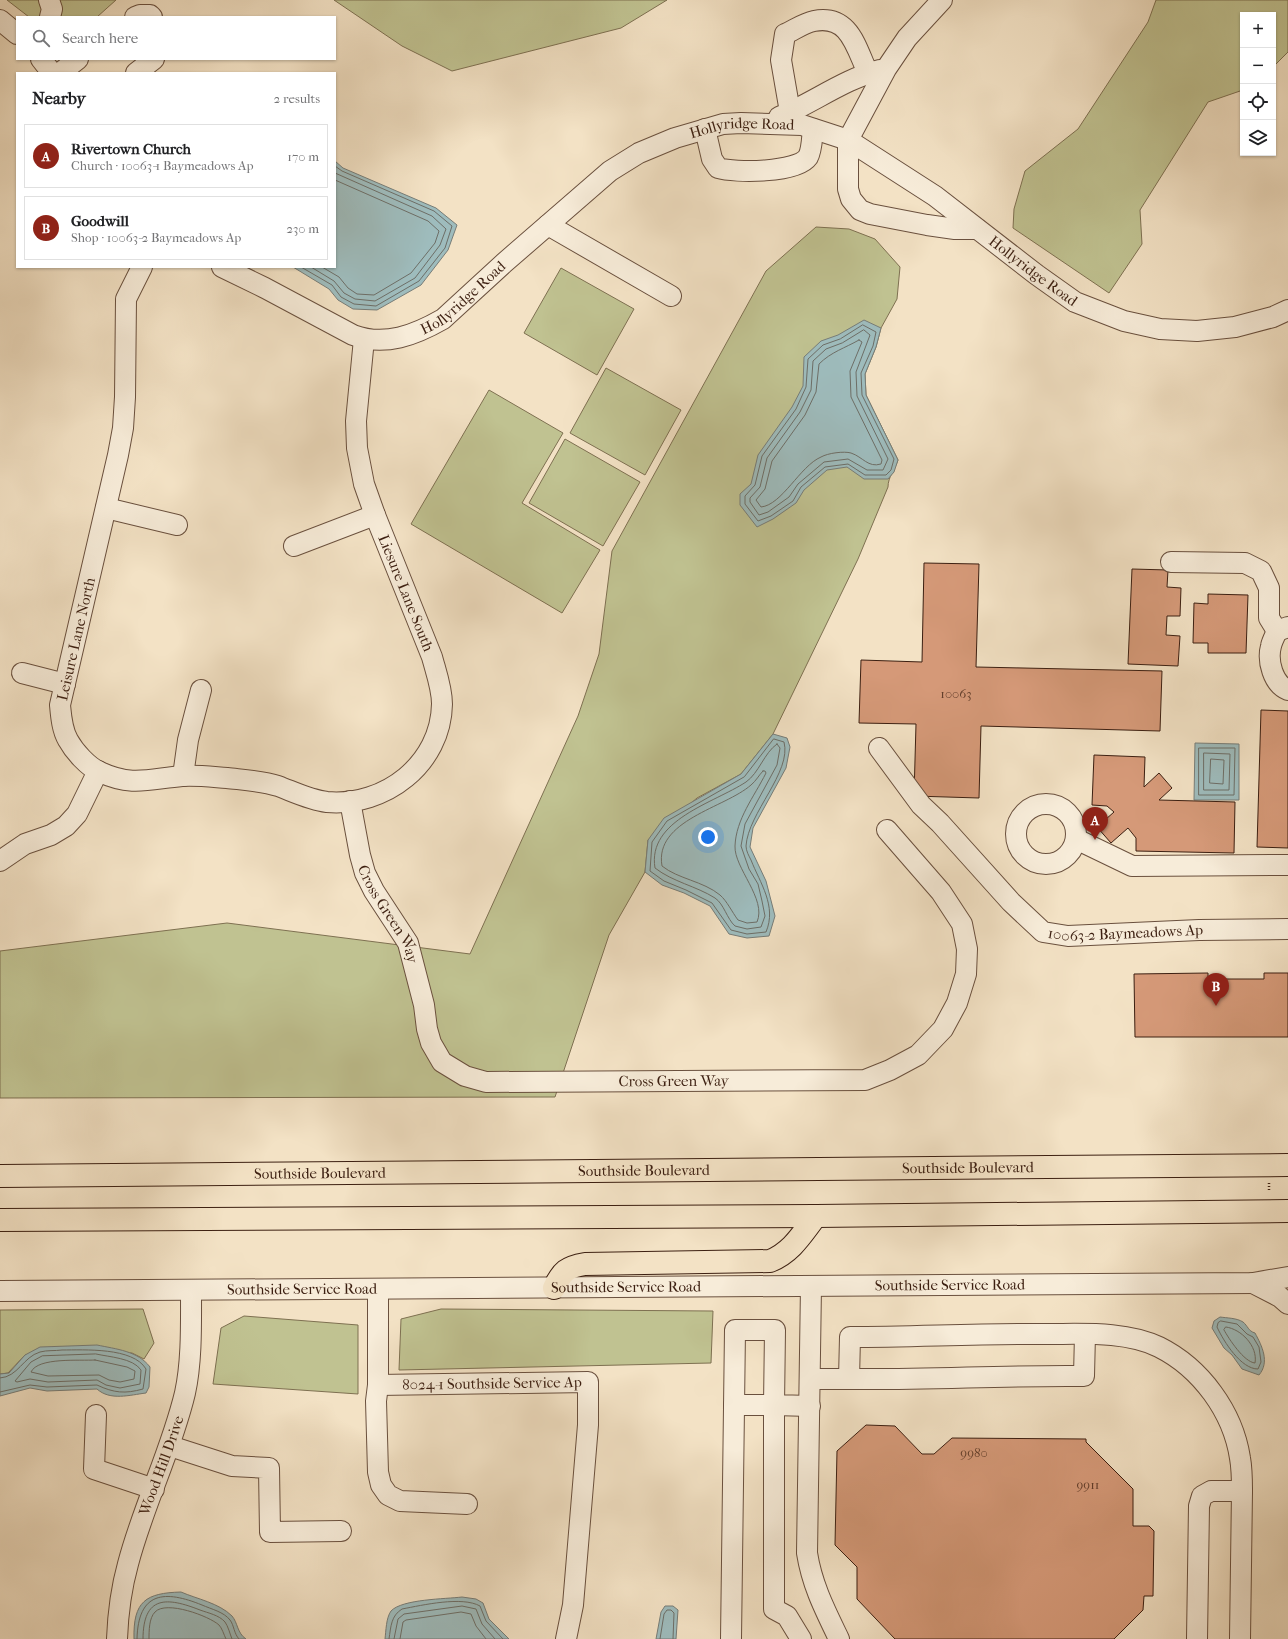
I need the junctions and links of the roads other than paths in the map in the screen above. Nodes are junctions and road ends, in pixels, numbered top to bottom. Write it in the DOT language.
graph roads {
  1 [pos="49,0"];
  2 [pos="942,0"];
  3 [pos="50,16"];
  4 [pos="137,16"];
  5 [pos="151,16"];
  6 [pos="0,20"];
  7 [pos="16,33"];
  8 [pos="42,60"];
  9 [pos="77,60"];
  10 [pos="153,60"];
  11 [pos="877,71"];
  12 [pos="51,72"];
  13 [pos="61,72"];
  14 [pos="137,72"];
  15 [pos="790,112"];
  16 [pos="764,123"];
  17 [pos="706,129"];
  18 [pos="813,129"];
  19 [pos="848,140"];
  20 [pos="548,225"];
  21 [pos="977,229"];
  22 [pos="142,268"];
  23 [pos="224,268"];
  24 [pos="671,296"];
  25 [pos="1288,310"];
  26 [pos="364,339"];
  27 [pos="106,508"];
  28 [pos="375,515"];
  29 [pos="177,525"];
  30 [pos="294,546"];
  31 [pos="1171,562"];
  32 [pos="1283,629"];
  33 [pos="22,673"];
  34 [pos="65,684"];
  35 [pos="201,690"];
  36 [pos="1288,690"];
  37 [pos="879,748"];
  38 [pos="98,771"];
  39 [pos="183,776"];
  40 [pos="350,801"];
  41 [pos="887,830"];
  42 [pos="1076,839"];
  43 [pos="0,860"];
  44 [pos="1288,865"];
  45 [pos="1288,929"];
  46 [pos="1288,1165"];
  47 [pos="0,1176"];
  48 [pos="1288,1211"];
  49 [pos="816,1216"];
  50 [pos="0,1220"];
  51 [pos="1288,1277"];
  52 [pos="1253,1283"];
  53 [pos="811,1286"];
  54 [pos="554,1288"];
  55 [pos="378,1289"];
  56 [pos="192,1290"];
  57 [pos="0,1291"];
  58 [pos="1288,1304"];
  59 [pos="1085,1334"];
  60 [pos="810,1379"];
  61 [pos="849,1379"];
  62 [pos="378,1385"];
  63 [pos="734,1405"];
  64 [pos="774,1405"];
  65 [pos="810,1406"];
  66 [pos="96,1415"];
  67 [pos="170,1446"];
  68 [pos="154,1489"];
  69 [pos="1242,1491"];
  70 [pos="467,1504"];
  71 [pos="340,1531"];
  72 [pos="117,1639"];
  73 [pos="566,1639"];
  74 [pos="731,1639"];
  75 [pos="801,1639"];
  76 [pos="839,1639"];
  77 [pos="1197,1639"];
  78 [pos="1240,1639"];
  1 -- 3 [label="street"];
  2 -- 11 [label="street"];
  4 -- 5 [label="street"];
  6 -- 7 [label="street"];
  8 -- 12 [label="street"];
  9 -- 13 [label="street"];
  10 -- 14 [label="street"];
  11 -- 15 [label="street"];
  11 -- 15 [label="street"];
  11 -- 19 [label="street"];
  15 -- 16 [label="street"];
  16 -- 17 [label="street, Hollyridge Road"];
  16 -- 18 [label="street, Hollyridge Road"];
  17 -- 18 [label="street"];
  17 -- 20 [label="street, Hollyridge Road"];
  18 -- 19 [label="street, Hollyridge Road"];
  19 -- 21 [label="street, Hollyridge Road"];
  19 -- 21 [label="street"];
  20 -- 24 [label="street"];
  20 -- 26 [label="street, Hollyridge Road"];
  21 -- 25 [label="street, Hollyridge Road"];
  22 -- 27 [label="street, Leisure Lane North"];
  23 -- 26 [label="street, Hollyridge Road"];
  26 -- 28 [label="street, Liesure Lane South"];
  27 -- 29 [label="street"];
  27 -- 34 [label="street, Leisure Lane North"];
  28 -- 30 [label="street"];
  28 -- 40 [label="street, Liesure Lane South"];
  31 -- 32 [label="street"];
  32 -- 36 [label="street"];
  33 -- 34 [label="street"];
  34 -- 38 [label="street, Leisure Lane North"];
  35 -- 39 [label="street"];
  37 -- 45 [label="street, 10063-2 Baymeadows Ap"];
  38 -- 39 [label="street, Leisure Lane North"];
  38 -- 43 [label="street"];
  39 -- 40 [label="street, Leisure Lane North"];
  40 -- 41 [label="street, Cross Green Way"];
  42 -- 44 [label="street"];
  46 -- 47 [label="highway, Southside Boulevard"];
  48 -- 49 [label="highway"];
  49 -- 50 [label="highway"];
  49 -- 54 [label="highway"];
  51 -- 52 [label="street, Southside Service Road"];
  52 -- 53 [label="street, Southside Service Road"];
  52 -- 58 [label="street, Southside Service Road"];
  53 -- 54 [label="street, Southside Service Road"];
  53 -- 60 [label="street"];
  54 -- 55 [label="street, Southside Service Road"];
  55 -- 56 [label="street, Southside Service Road"];
  55 -- 62 [label="street"];
  56 -- 57 [label="street, Southside Service Road"];
  56 -- 67 [label="street, Wood Hill Drive"];
  59 -- 61 [label="street"];
  59 -- 61 [label="street"];
  59 -- 69 [label="street"];
  60 -- 61 [label="street"];
  60 -- 65 [label="street"];
  62 -- 70 [label="street"];
  62 -- 73 [label="street, 8024-1 Southside Service Ap"];
  63 -- 64 [label="street"];
  63 -- 64 [label="street"];
  63 -- 74 [label="street"];
  64 -- 65 [label="street"];
  64 -- 75 [label="street"];
  65 -- 76 [label="street"];
  66 -- 68 [label="street"];
  67 -- 68 [label="street, Wood Hill Drive"];
  67 -- 71 [label="street"];
  68 -- 72 [label="street, Wood Hill Drive"];
  69 -- 77 [label="street"];
  69 -- 78 [label="street"];
}
